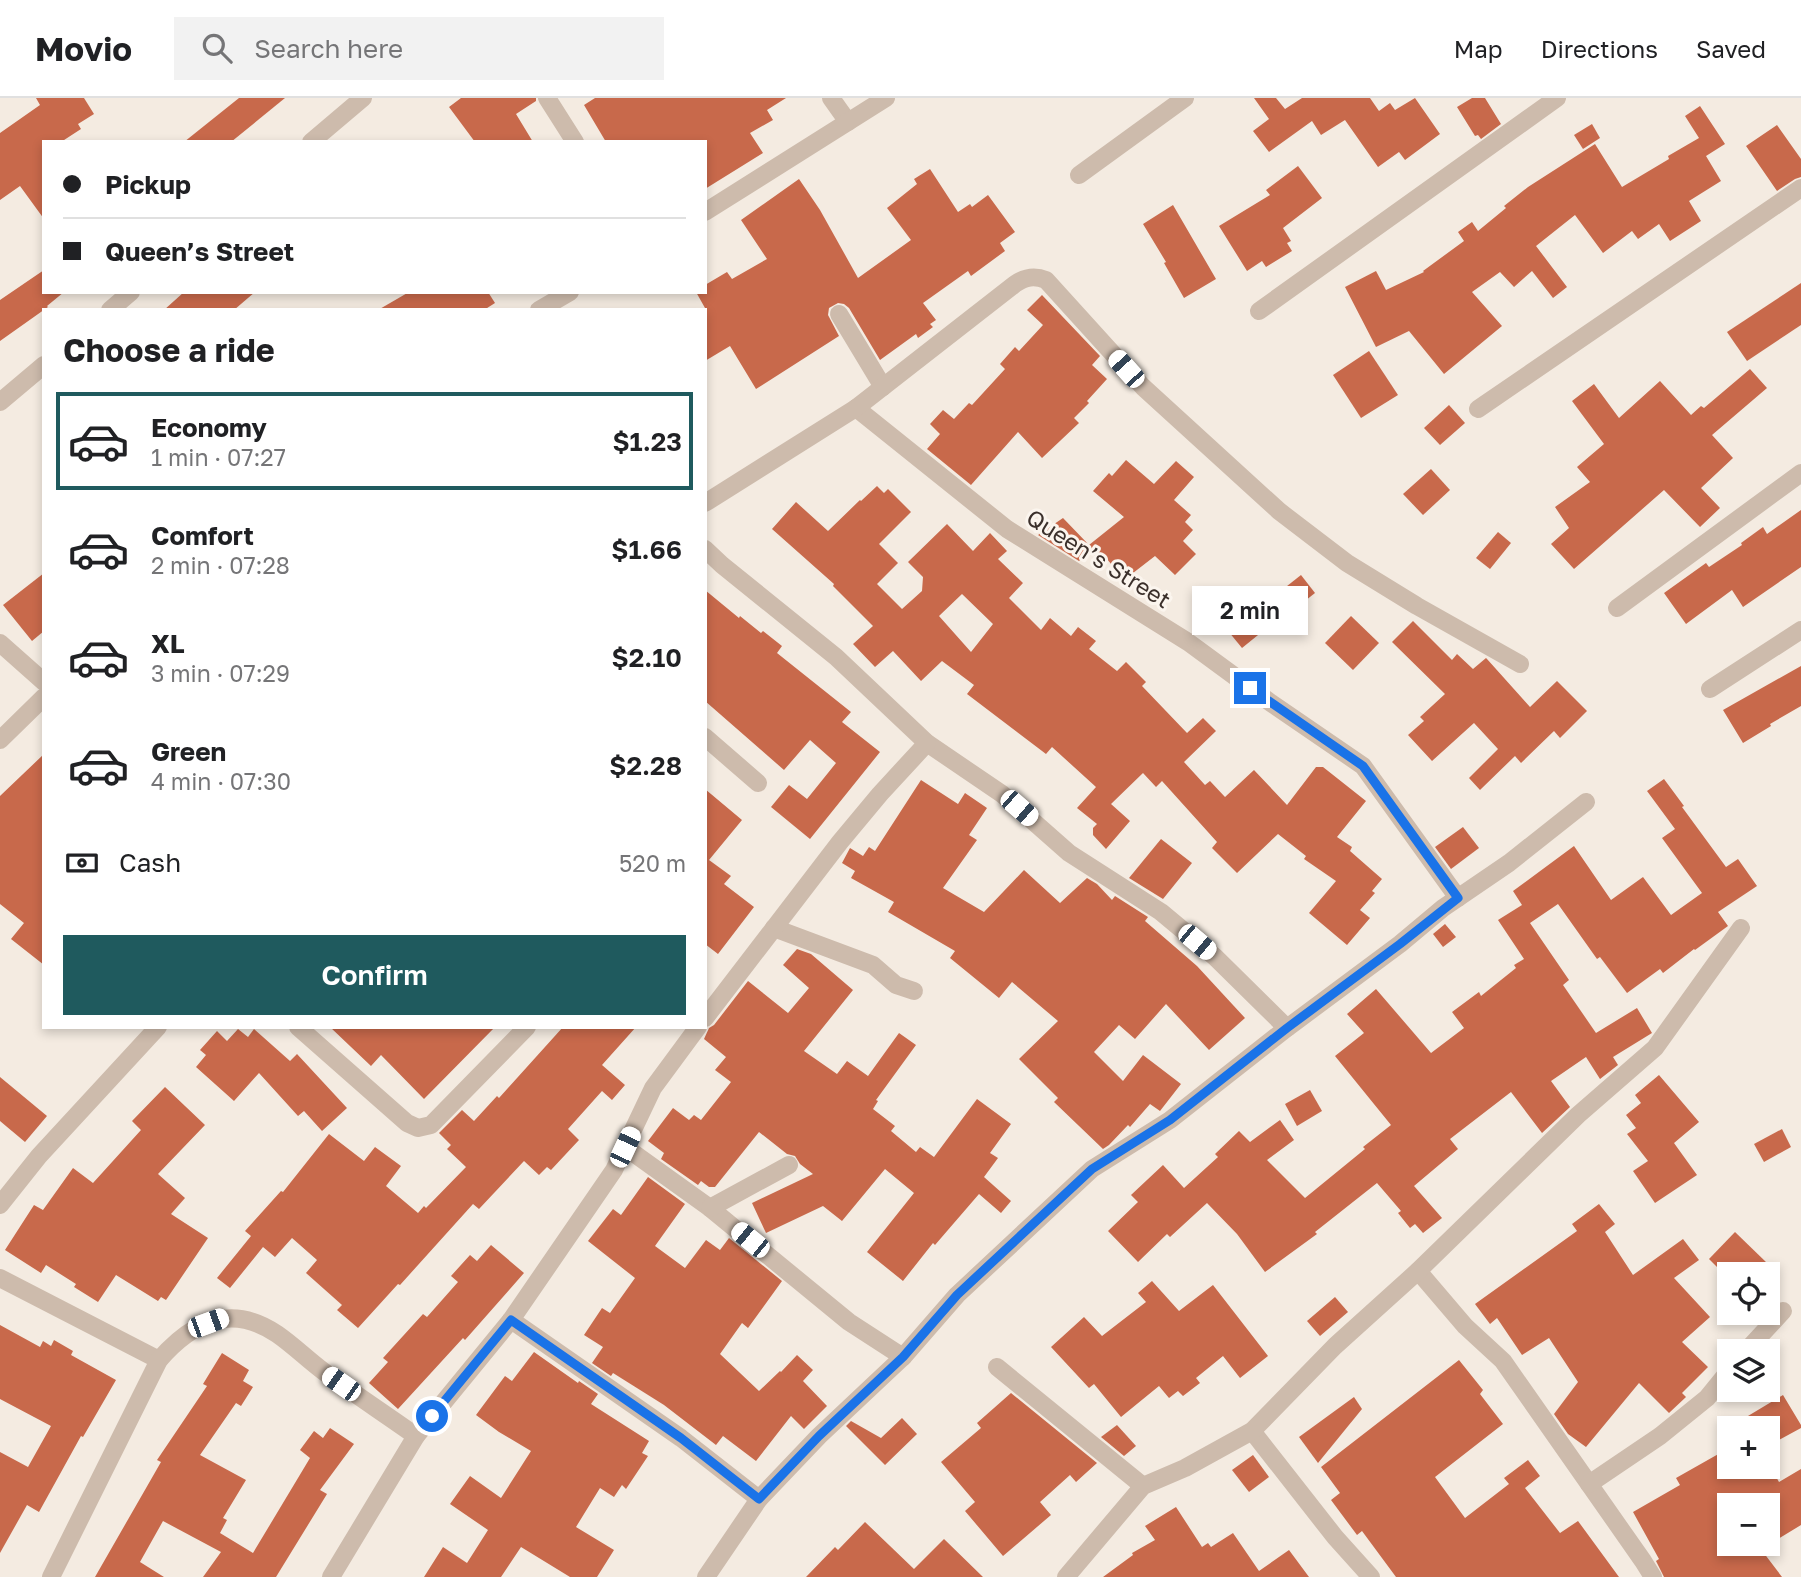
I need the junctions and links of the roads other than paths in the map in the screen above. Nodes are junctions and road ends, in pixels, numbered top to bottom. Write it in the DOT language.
graph roads {
  1 [pos="363,98"];
  2 [pos="547,98"];
  3 [pos="831,98"];
  4 [pos="886,98"];
  5 [pos="1185,98"];
  6 [pos="1557,98"];
  7 [pos="848,122"];
  8 [pos="313,140"];
  9 [pos="574,140"];
  10 [pos="1079,174"];
  11 [pos="1801,188"];
  12 [pos="707,211"];
  13 [pos="129,294"];
  14 [pos="567,294"];
  15 [pos="112,308"];
  16 [pos="542,308"];
  17 [pos="1259,312"];
  18 [pos="839,314"];
  19 [pos="42,367"];
  20 [pos="883,387"];
  21 [pos="0,402"];
  22 [pos="856,408"];
  23 [pos="1478,409"];
  24 [pos="1801,473"];
  25 [pos="707,502"];
  26 [pos="707,551"];
  27 [pos="1617,608"];
  28 [pos="1801,630"];
  29 [pos="0,643"];
  30 [pos="1520,664"];
  31 [pos="42,680"];
  32 [pos="1710,689"];
  33 [pos="42,698"];
  34 [pos="707,739"];
  35 [pos="0,740"];
  36 [pos="927,743"];
  37 [pos="758,783"];
  38 [pos="1586,802"];
  39 [pos="1458,898"];
  40 [pos="774,928"];
  41 [pos="1741,928"];
  42 [pos="914,991"];
  43 [pos="707,1015"];
  44 [pos="1287,1028"];
  45 [pos="156,1029"];
  46 [pos="300,1029"];
  47 [pos="525,1029"];
  48 [pos="697,1029"];
  49 [pos="625,1147"];
  50 [pos="789,1166"];
  51 [pos="0,1205"];
  52 [pos="710,1208"];
  53 [pos="1418,1271"];
  54 [pos="0,1278"];
  55 [pos="1783,1311"];
  56 [pos="511,1320"];
  57 [pos="1757,1339"];
  58 [pos="903,1357"];
  59 [pos="159,1360"];
  60 [pos="997,1367"];
  61 [pos="1717,1386"];
  62 [pos="1252,1431"];
  63 [pos="416,1436"];
  64 [pos="1589,1484"];
  65 [pos="1143,1486"];
  66 [pos="759,1499"];
  67 [pos="51,1577"];
  68 [pos="331,1577"];
  69 [pos="706,1577"];
  70 [pos="1066,1577"];
  71 [pos="1371,1577"];
  72 [pos="1653,1577"];
  1 -- 8 [label="street"];
  2 -- 9 [label="street"];
  3 -- 7 [label="street"];
  4 -- 7 [label="street"];
  5 -- 10 [label="street"];
  6 -- 17 [label="street"];
  7 -- 12 [label="street"];
  11 -- 23 [label="street"];
  13 -- 15 [label="street"];
  14 -- 16 [label="street"];
  18 -- 20 [label="street"];
  19 -- 21 [label="street"];
  20 -- 22 [label="street"];
  20 -- 30 [label="street"];
  22 -- 25 [label="street"];
  22 -- 39 [label="street, Queen’s Street"];
  24 -- 27 [label="street"];
  26 -- 36 [label="street"];
  28 -- 32 [label="street"];
  29 -- 31 [label="street"];
  33 -- 35 [label="street"];
  34 -- 37 [label="street"];
  36 -- 40 [label="street"];
  36 -- 44 [label="street"];
  38 -- 39 [label="street"];
  39 -- 44 [label="street"];
  40 -- 42 [label="street"];
  40 -- 43 [label="street"];
  41 -- 53 [label="street"];
  44 -- 58 [label="street"];
  45 -- 51 [label="street"];
  46 -- 47 [label="street"];
  48 -- 49 [label="street"];
  49 -- 52 [label="street"];
  49 -- 56 [label="street"];
  50 -- 52 [label="street"];
  52 -- 58 [label="street"];
  53 -- 62 [label="street"];
  53 -- 64 [label="street"];
  54 -- 59 [label="street"];
  55 -- 57 [label="street"];
  56 -- 63 [label="street"];
  56 -- 66 [label="street"];
  58 -- 66 [label="street"];
  59 -- 63 [label="street"];
  59 -- 67 [label="street"];
  60 -- 65 [label="street"];
  61 -- 64 [label="street"];
  62 -- 65 [label="street"];
  62 -- 71 [label="street"];
  63 -- 68 [label="street"];
  64 -- 72 [label="street"];
  65 -- 70 [label="street"];
  66 -- 69 [label="street"];
}
